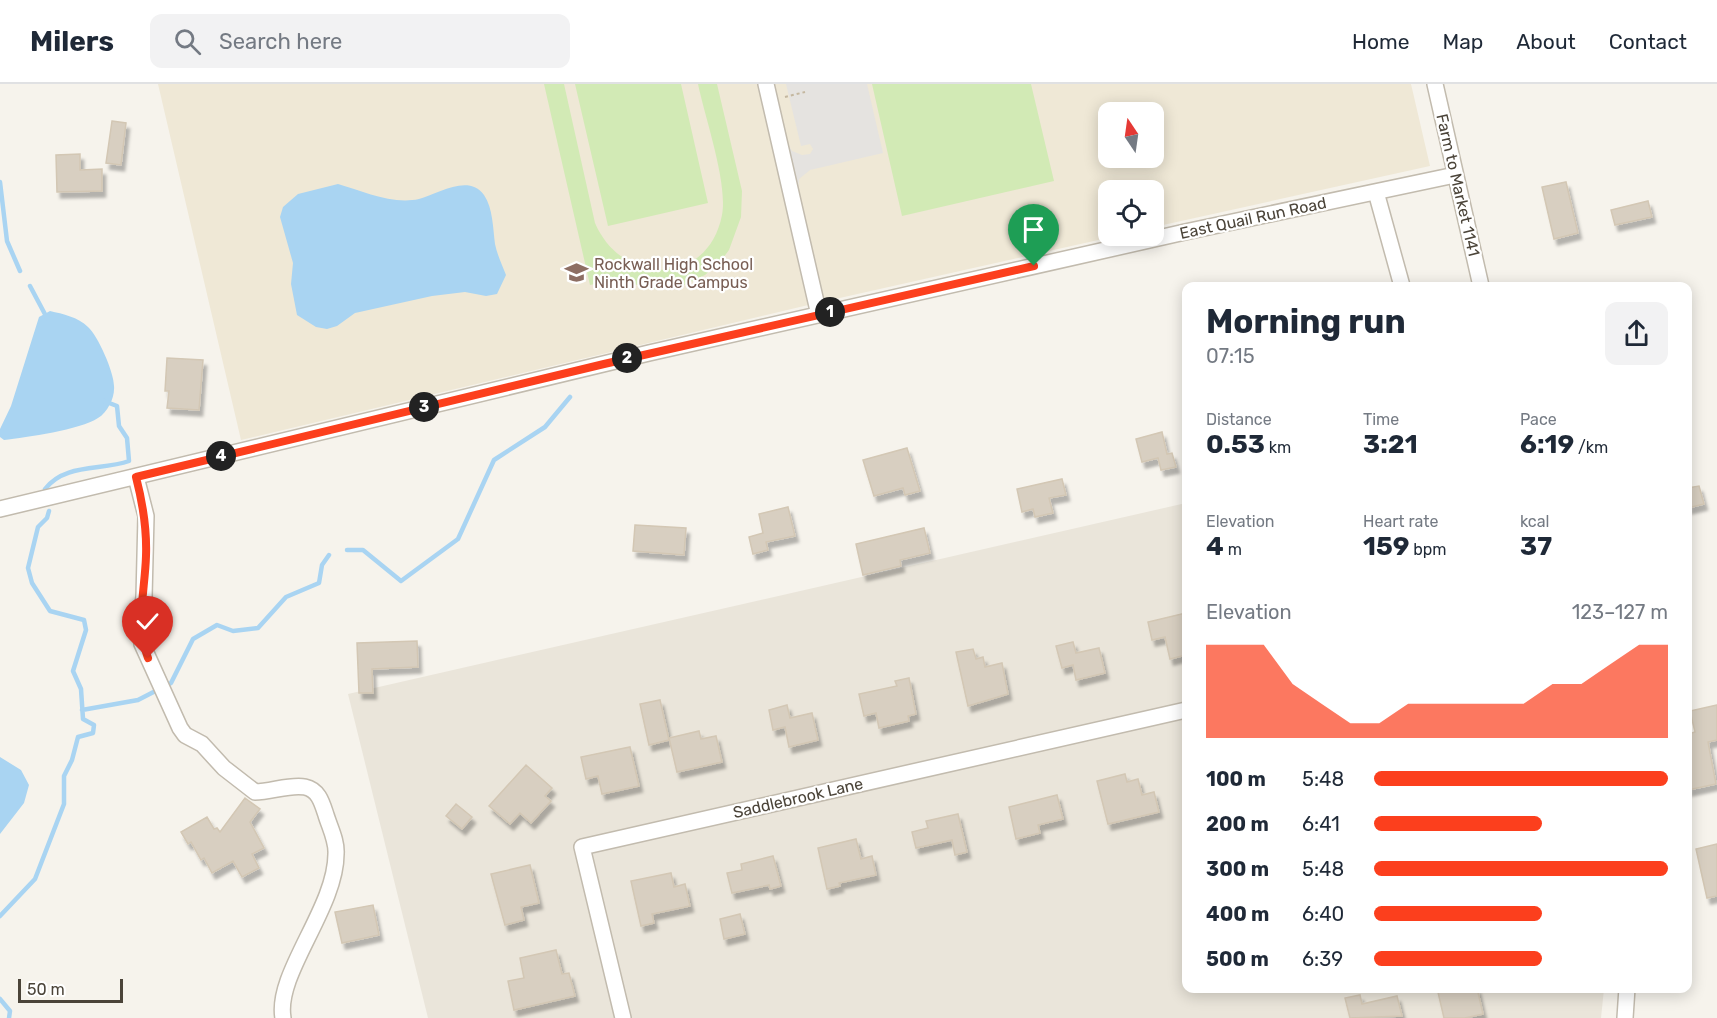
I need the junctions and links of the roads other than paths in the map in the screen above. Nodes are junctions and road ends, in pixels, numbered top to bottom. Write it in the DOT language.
graph roads {
  1 [pos="766,84"];
  2 [pos="1436,84"];
  3 [pos="1455,175"];
  4 [pos="1376,192"];
  5 [pos="1401,282"];
  6 [pos="1480,282"];
  7 [pos="819,315"];
  8 [pos="136,477"];
  9 [pos="0,509"];
  10 [pos="1182,711"];
  11 [pos="1627,993"];
  12 [pos="283,1018"];
  13 [pos="623,1018"];
  14 [pos="1625,1018"];
  1 -- 7 [label="street"];
  2 -- 3 [label="street, Farm to Market 1141"];
  3 -- 4 [label="street, East Quail Run Road"];
  3 -- 6 [label="street, Farm to Market 1141"];
  4 -- 5 [label="street"];
  4 -- 7 [label="street, East Quail Run Road"];
  7 -- 8 [label="street, East Quail Run Road"];
  8 -- 9 [label="street, East Quail Run Road"];
  8 -- 12 [label="street"];
  10 -- 13 [label="street, Saddlebrook Lane"];
  11 -- 14 [label="street"];
}
